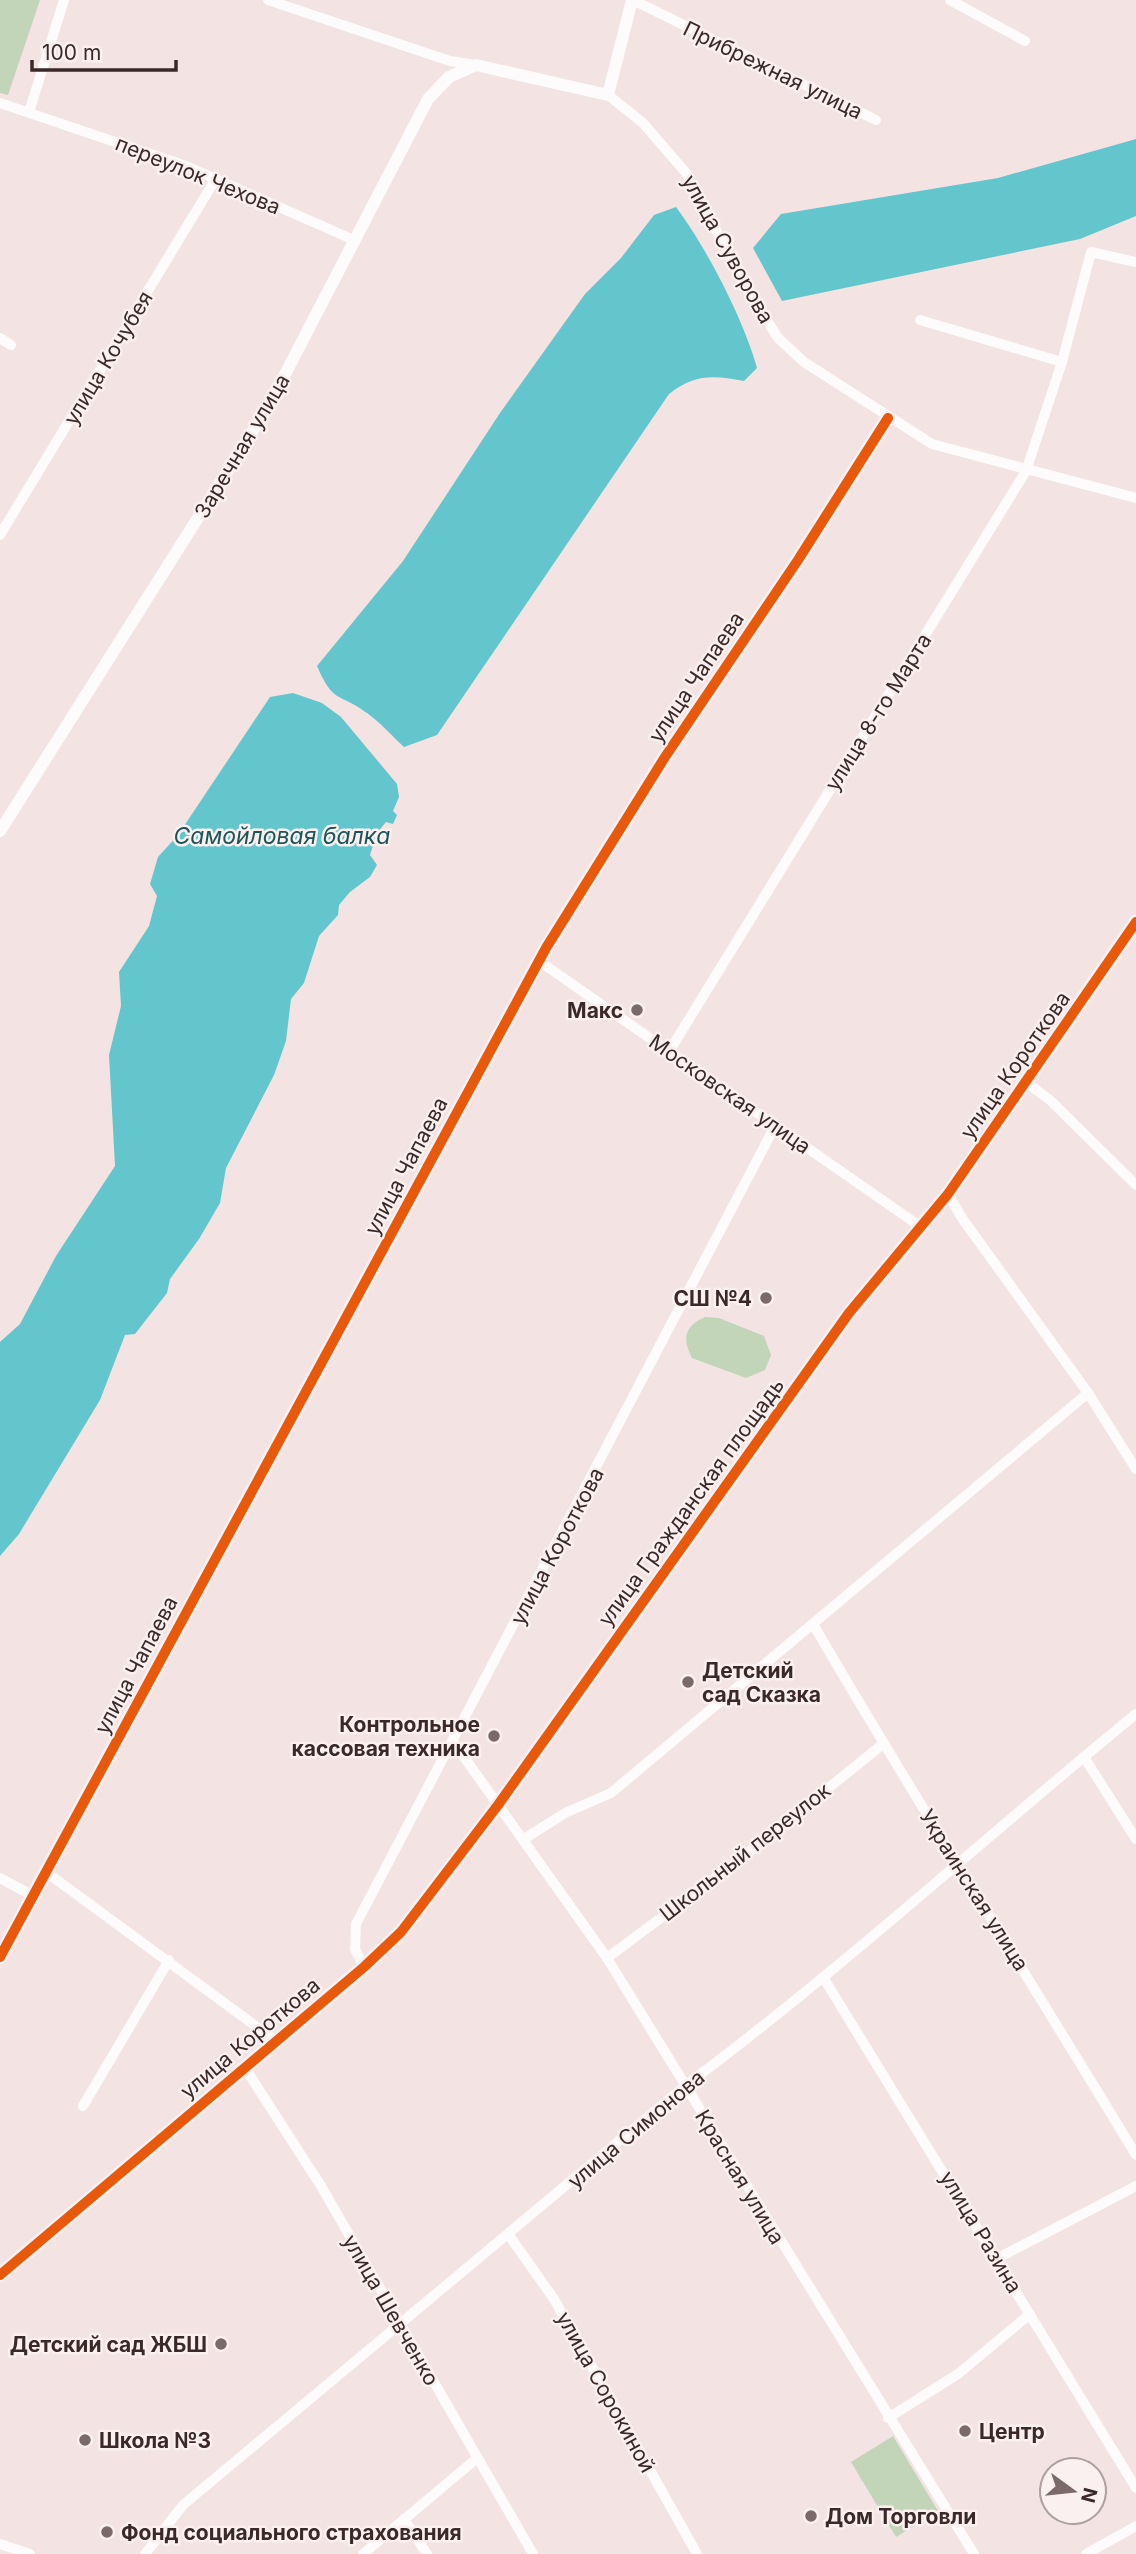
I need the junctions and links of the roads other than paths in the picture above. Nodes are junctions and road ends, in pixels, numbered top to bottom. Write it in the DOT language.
graph roads {
  1 [pos="64,0"];
  2 [pos="268,0"];
  3 [pos="632,0"];
  4 [pos="950,0"];
  5 [pos="1025,41"];
  6 [pos="476,65"];
  7 [pos="608,95"];
  8 [pos="0,103"];
  9 [pos="29,112"];
  10 [pos="876,120"];
  11 [pos="215,180"];
  12 [pos="354,240"];
  13 [pos="1136,262"];
  14 [pos="920,320"];
  15 [pos="0,338"];
  16 [pos="11,345"];
  17 [pos="1062,362"];
  18 [pos="888,418"];
  19 [pos="1026,471"];
  20 [pos="1136,498"];
  21 [pos="0,535"];
  22 [pos="0,831"];
  23 [pos="1136,922"];
  24 [pos="1132,938"];
  25 [pos="539,961"];
  26 [pos="670,1050"];
  27 [pos="1027,1083"];
  28 [pos="775,1126"];
  29 [pos="1136,1185"];
  30 [pos="948,1194"];
  31 [pos="921,1227"];
  32 [pos="1088,1393"];
  33 [pos="1136,1469"];
  34 [pos="813,1624"];
  35 [pos="1136,1714"];
  36 [pos="454,1743"];
  37 [pos="883,1744"];
  38 [pos="1084,1757"];
  39 [pos="498,1805"];
  40 [pos="524,1839"];
  41 [pos="1136,1839"];
  42 [pos="960,1864"];
  43 [pos="46,1872"];
  44 [pos="0,1878"];
  45 [pos="33,1896"];
  46 [pos="0,1957"];
  47 [pos="607,1958"];
  48 [pos="169,1959"];
  49 [pos="364,1967"];
  50 [pos="823,1978"];
  51 [pos="275,2041"];
  52 [pos="245,2068"];
  53 [pos="686,2085"];
  54 [pos="83,2106"];
  55 [pos="1136,2155"];
  56 [pos="1136,2186"];
  57 [pos="508,2234"];
  58 [pos="998,2258"];
  59 [pos="0,2275"];
  60 [pos="1030,2314"];
  61 [pos="400,2323"];
  62 [pos="888,2418"];
  63 [pos="476,2459"];
  64 [pos="1136,2488"];
  65 [pos="404,2519"];
  66 [pos="1136,2526"];
  67 [pos="0,2544"];
  68 [pos="30,2554"];
  69 [pos="145,2554"];
  70 [pos="363,2554"];
  71 [pos="427,2554"];
  72 [pos="533,2554"];
  73 [pos="697,2554"];
  74 [pos="974,2554"];
  75 [pos="1086,2554"];
  1 -- 9 [label="street"];
  2 -- 6 [label="street"];
  3 -- 7 [label="main road"];
  3 -- 10 [label="street, Прибрежная улица"];
  4 -- 5 [label="street"];
  6 -- 7 [label="main road, улица Суворова"];
  6 -- 12 [label="main road, Заречная улица"];
  7 -- 18 [label="street, улица Суворова"];
  8 -- 9 [label="street, переулок Чехова"];
  9 -- 11 [label="street, переулок Чехова"];
  11 -- 12 [label="street, переулок Чехова"];
  11 -- 21 [label="street, улица Кочубея"];
  12 -- 22 [label="main road, Заречная улица"];
  13 -- 17 [label="street, улица 8-го Марта"];
  14 -- 17 [label="street"];
  15 -- 16 [label="street"];
  17 -- 19 [label="street, улица 8-го Марта"];
  18 -- 19 [label="street, улица Суворова"];
  18 -- 25 [label="street, улица Чапаева"];
  19 -- 20 [label="street, улица Суворова"];
  19 -- 26 [label="street, улица 8-го Марта"];
  23 -- 24 [label="street, улица Короткова"];
  24 -- 27 [label="street, улица Короткова"];
  25 -- 26 [label="street, Московская улица"];
  25 -- 43 [label="street, улица Чапаева"];
  26 -- 28 [label="street, Московская улица"];
  27 -- 29 [label="street"];
  27 -- 30 [label="street, улица Короткова"];
  28 -- 31 [label="street, Московская улица"];
  28 -- 36 [label="street, улица Короткова"];
  30 -- 31 [label="street, улица Короткова"];
  30 -- 32 [label="street"];
  31 -- 39 [label="street, улица Гражданская площадь"];
  32 -- 33 [label="street"];
  32 -- 34 [label="street"];
  34 -- 37 [label="street, Украинская улица"];
  34 -- 40 [label="street"];
  35 -- 38 [label="street, улица Симонова"];
  36 -- 39 [label="street, Красная улица"];
  36 -- 49 [label="street, улица Короткова"];
  37 -- 42 [label="street, Украинская улица"];
  37 -- 47 [label="street, Школьный переулок"];
  38 -- 41 [label="street"];
  38 -- 42 [label="street, улица Симонова"];
  39 -- 40 [label="street, Красная улица"];
  39 -- 49 [label="street, улица Короткова"];
  40 -- 47 [label="street, Красная улица"];
  42 -- 50 [label="street, улица Симонова"];
  42 -- 55 [label="street, Украинская улица"];
  43 -- 45 [label="street, улица Чапаева"];
  43 -- 48 [label="street"];
  44 -- 45 [label="street"];
  45 -- 46 [label="street, улица Чапаева"];
  47 -- 53 [label="street, Красная улица"];
  48 -- 51 [label="street"];
  48 -- 54 [label="street"];
  49 -- 51 [label="street, улица Короткова"];
  50 -- 53 [label="street, улица Симонова"];
  50 -- 58 [label="street, улица Разина"];
  51 -- 52 [label="street, улица Короткова"];
  52 -- 59 [label="street, улица Короткова"];
  52 -- 61 [label="street, улица Шевченко"];
  53 -- 57 [label="street, улица Симонова"];
  53 -- 62 [label="street, Красная улица"];
  56 -- 58 [label="street"];
  57 -- 61 [label="street, улица Симонова"];
  57 -- 73 [label="street, улица Сорокиной"];
  58 -- 60 [label="street, улица Разина"];
  60 -- 62 [label="street"];
  60 -- 64 [label="street, улица Разина"];
  61 -- 63 [label="street, улица Шевченко"];
  61 -- 69 [label="street, улица Симонова"];
  62 -- 74 [label="street, Красная улица"];
  63 -- 65 [label="street"];
  63 -- 72 [label="street, улица Шевченко"];
  65 -- 70 [label="street"];
  65 -- 71 [label="street"];
  66 -- 75 [label="street"];
  67 -- 68 [label="street"];
}
